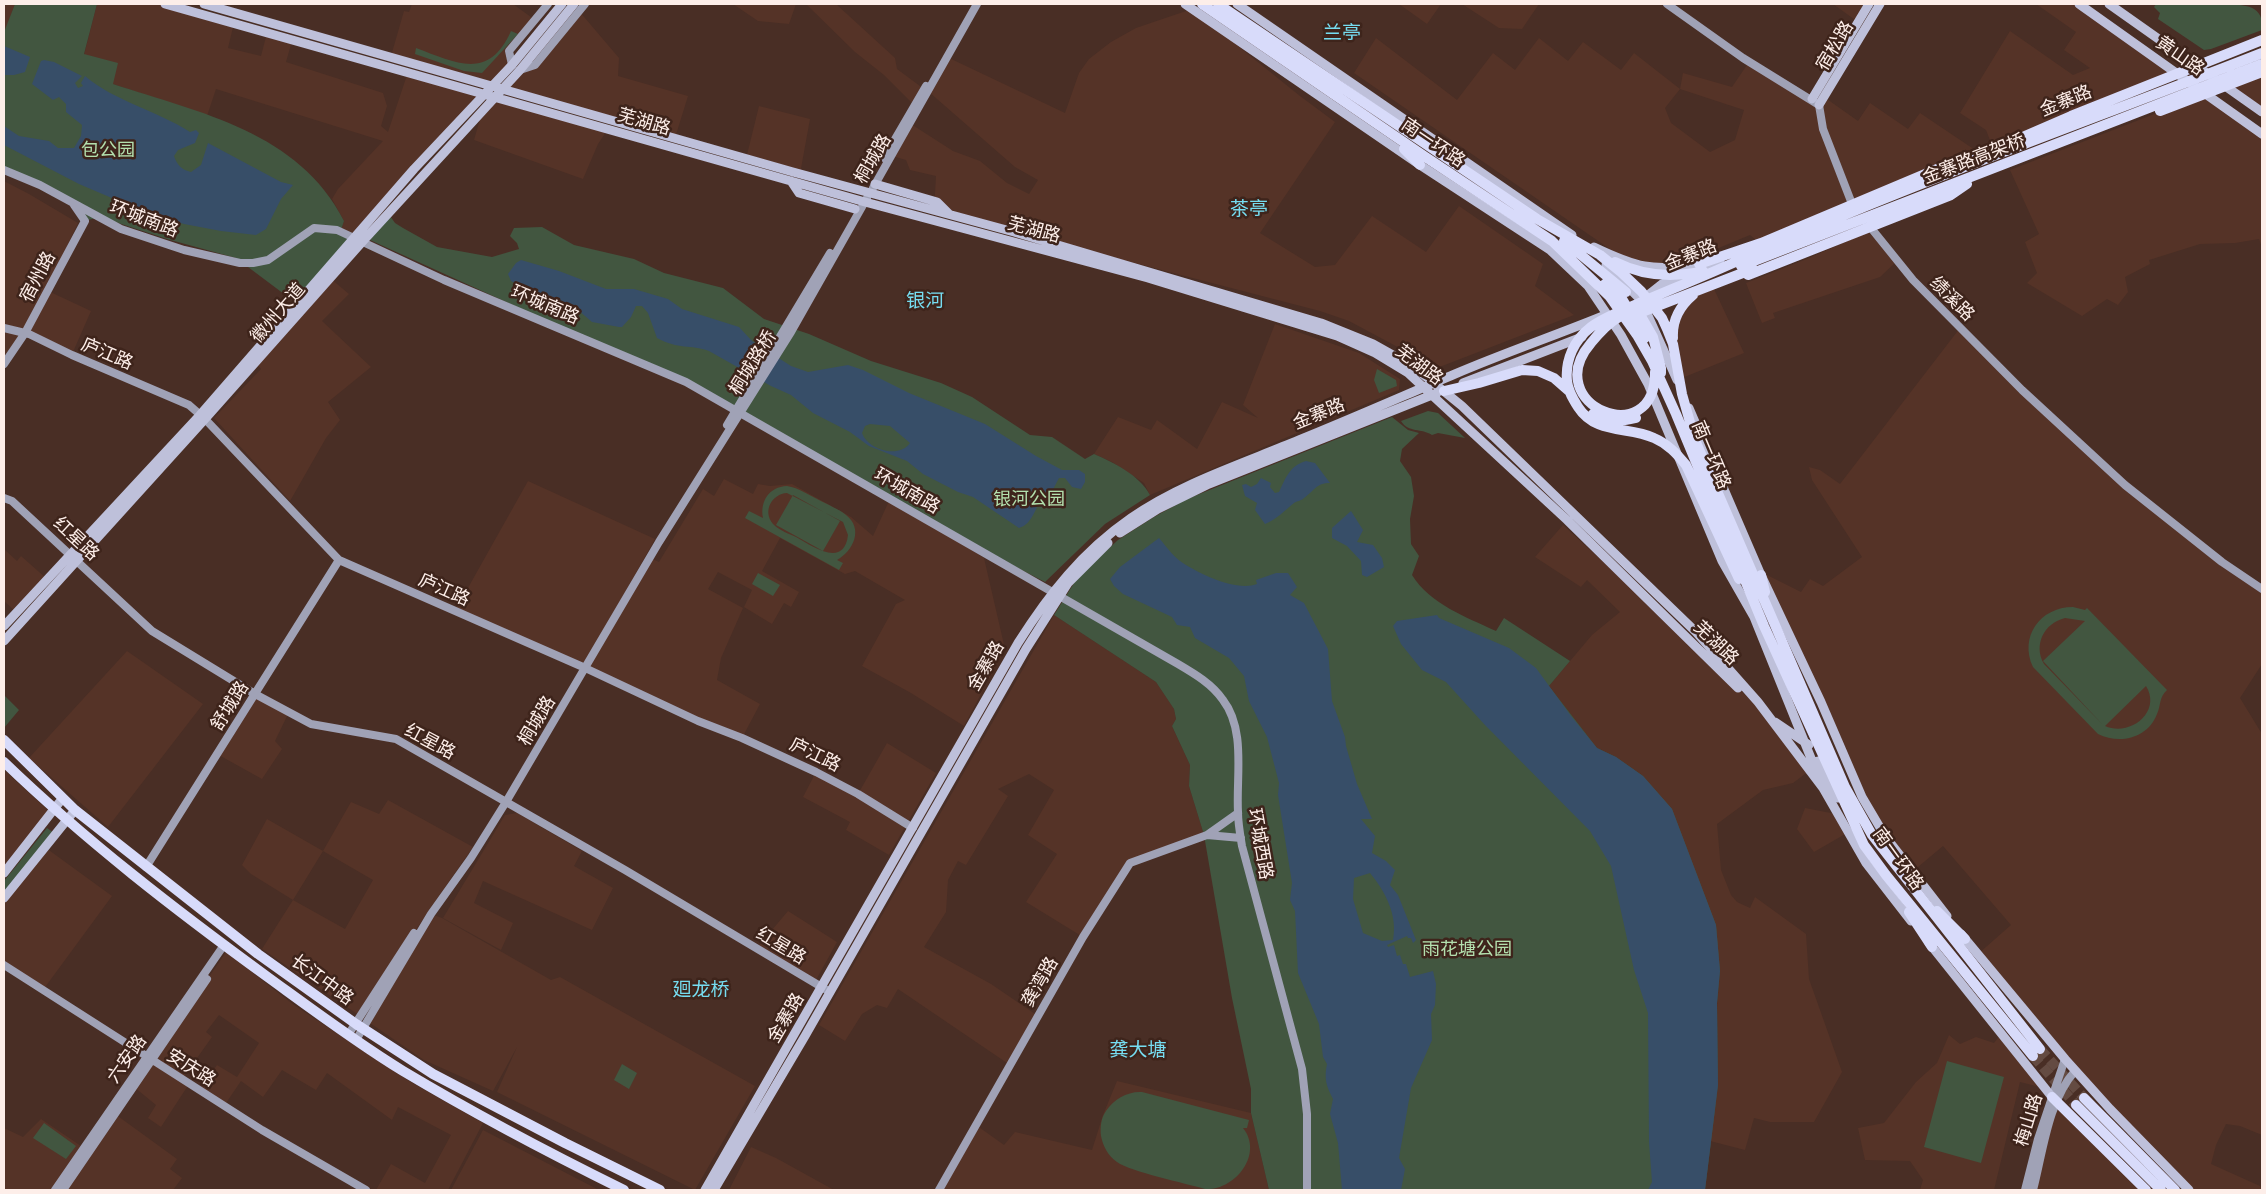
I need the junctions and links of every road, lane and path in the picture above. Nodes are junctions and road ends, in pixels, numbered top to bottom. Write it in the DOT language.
graph roads {
  1 [pos="165,4"];
  2 [pos="204,4"];
  3 [pos="548,4"];
  4 [pos="562,4"];
  5 [pos="574,4"];
  6 [pos="585,4"];
  7 [pos="973,4"];
  8 [pos="977,4"];
  9 [pos="1185,4"];
  10 [pos="1202,4"];
  11 [pos="1218,4"];
  12 [pos="1237,4"];
  13 [pos="1667,4"];
  14 [pos="1869,4"];
  15 [pos="1880,4"];
  16 [pos="2079,4"];
  17 [pos="2109,4"];
  18 [pos="192,7"];
  19 [pos="201,14"];
  20 [pos="2262,40"];
  21 [pos="2262,53"];
  22 [pos="2262,64"];
  23 [pos="2196,66"];
  24 [pos="516,68"];
  25 [pos="2262,72"];
  26 [pos="2178,75"];
  27 [pos="493,85"];
  28 [pos="2226,86"];
  29 [pos="503,88"];
  30 [pos="485,94"];
  31 [pos="2206,94"];
  32 [pos="495,97"];
  33 [pos="1815,102"];
  34 [pos="2262,112"];
  35 [pos="1403,129"];
  36 [pos="2262,134"];
  37 [pos="1457,154"];
  38 [pos="1425,156"];
  39 [pos="1974,164"];
  40 [pos="1953,166"];
  41 [pos="4,170"];
  42 [pos="1977,176"];
  43 [pos="791,181"];
  44 [pos="876,184"];
  45 [pos="868,192"];
  46 [pos="863,201"];
  47 [pos="73,203"];
  48 [pos="1854,208"];
  49 [pos="855,210"];
  50 [pos="949,215"];
  51 [pos="97,217"];
  52 [pos="1537,219"];
  53 [pos="1867,224"];
  54 [pos="353,237"];
  55 [pos="1578,239"];
  56 [pos="362,242"];
  57 [pos="1756,253"];
  58 [pos="1600,254"];
  59 [pos="1772,255"];
  60 [pos="1572,258"];
  61 [pos="1699,264"];
  62 [pos="1690,294"];
  63 [pos="1641,300"];
  64 [pos="1648,311"];
  65 [pos="1608,314"];
  66 [pos="1614,323"];
  67 [pos="4,328"];
  68 [pos="790,328"];
  69 [pos="27,333"];
  70 [pos="1673,344"];
  71 [pos="4,364"];
  72 [pos="4,371"];
  73 [pos="1676,378"];
  74 [pos="1434,383"];
  75 [pos="1425,388"];
  76 [pos="1444,391"];
  77 [pos="1433,395"];
  78 [pos="737,412"];
  79 [pos="203,417"];
  80 [pos="4,498"];
  81 [pos="73,558"];
  82 [pos="339,560"];
  83 [pos="1750,579"];
  84 [pos="2262,589"];
  85 [pos="1055,594"];
  86 [pos="1769,624"];
  87 [pos="4,626"];
  88 [pos="4,641"];
  89 [pos="1771,664"];
  90 [pos="585,668"];
  91 [pos="255,694"];
  92 [pos="1767,716"];
  93 [pos="4,740"];
  94 [pos="1807,744"];
  95 [pos="4,762"];
  96 [pos="1823,788"];
  97 [pos="62,799"];
  98 [pos="504,801"];
  99 [pos="54,810"];
  100 [pos="75,810"];
  101 [pos="1238,813"];
  102 [pos="66,822"];
  103 [pos="913,828"];
  104 [pos="1207,835"];
  105 [pos="1241,838"];
  106 [pos="1864,845"];
  107 [pos="146,867"];
  108 [pos="4,873"];
  109 [pos="1886,875"];
  110 [pos="1907,882"];
  111 [pos="4,898"];
  112 [pos="1965,938"];
  113 [pos="226,947"];
  114 [pos="1932,947"];
  115 [pos="4,965"];
  116 [pos="826,990"];
  117 [pos="359,1026"];
  118 [pos="352,1038"];
  119 [pos="149,1059"];
  120 [pos="2065,1060"];
  121 [pos="2075,1071"];
  122 [pos="2084,1098"];
  123 [pos="2054,1099"];
  124 [pos="2076,1106"];
  125 [pos="62,1189"];
  126 [pos="366,1190"];
  127 [pos="624,1190"];
  128 [pos="660,1190"];
  129 [pos="705,1190"];
  130 [pos="714,1190"];
  131 [pos="939,1190"];
  132 [pos="1307,1190"];
  133 [pos="2025,1190"];
  134 [pos="2033,1190"];
  135 [pos="2146,1190"];
  136 [pos="2161,1190"];
  137 [pos="2174,1190"];
  138 [pos="2189,1190"];
  1 -- 18 [label="main road, 芜湖路"];
  2 -- 19 [label="street"];
  2 -- 27 [label="main road, 芜湖路"];
  3 -- 24 [label="street"];
  4 -- 24 [label="main road, 徽州大道"];
  5 -- 24 [label="main road, 徽州大道"];
  6 -- 24 [label="street"];
  7 -- 45 [label="street, 桐城路"];
  8 -- 44 [label="street, 桐城路"];
  9 -- 38 [label="main road"];
  10 -- 38 [label="highway, 南一环路"];
  11 -- 35 [label="highway, 南一环路"];
  12 -- 37 [label="main road"];
  13 -- 33 [label="street"];
  14 -- 33 [label="main road, 宿松路"];
  15 -- 33 [label="main road, 宿松路"];
  16 -- 26 [label="main road, 黄山路"];
  17 -- 23 [label="main road, 黄山路"];
  18 -- 19 [label="main road, 芜湖路"];
  19 -- 30 [label="main road, 芜湖路"];
  20 -- 23 [label="highway, 金寨路"];
  21 -- 39 [label="highway, 金寨路高架桥"];
  22 -- 42 [label="highway, 金寨路高架桥"];
  23 -- 26 [label="highway, 金寨路"];
  23 -- 28 [label="main road, 黄山路"];
  24 -- 27 [label="main road, 徽州大道"];
  24 -- 29 [label="main road, 徽州大道"];
  25 -- 28 [label="highway"];
  26 -- 31 [label="main road, 黄山路"];
  26 -- 40 [label="highway, 金寨路"];
  27 -- 29 [label="main road, 芜湖路"];
  27 -- 30 [label="main road, 徽州大道"];
  28 -- 31 [label="highway"];
  28 -- 34 [label="main road, 黄山路"];
  29 -- 32 [label="main road, 徽州大道"];
  29 -- 45 [label="main road, 芜湖路"];
  30 -- 32 [label="main road, 芜湖路"];
  30 -- 54 [label="main road, 徽州大道"];
  31 -- 36 [label="main road, 黄山路"];
  31 -- 53 [label="highway"];
  32 -- 43 [label="main road, 芜湖路"];
  32 -- 56 [label="main road, 徽州大道"];
  33 -- 48 [label="street, 绩溪路"];
  35 -- 37 [label="highway"];
  35 -- 38 [label="highway, 南一环路"];
  37 -- 55 [label="main road"];
  38 -- 52 [label="highway, 南一环路"];
  38 -- 60 [label="highway, 南一环路"];
  38 -- 65 [label="main road"];
  39 -- 57 [label="highway, 金寨路高架桥"];
  39 -- 61 [label="highway"];
  40 -- 48 [label="main road, 金寨路"];
  41 -- 47 [label="street, 环城南路"];
  42 -- 59 [label="highway, 金寨路高架桥"];
  42 -- 62 [label="highway"];
  43 -- 46 [label="main road, 芜湖路"];
  43 -- 49 [label="main road"];
  44 -- 45 [label="street, 桐城路"];
  44 -- 50 [label="main road"];
  45 -- 46 [label="street, 桐城路"];
  45 -- 50 [label="main road, 芜湖路"];
  46 -- 49 [label="street, 桐城路"];
  46 -- 68 [label="street, 桐城路"];
  46 -- 75 [label="main road, 芜湖路"];
  47 -- 51 [label="street, 环城南路"];
  47 -- 69 [label="street, 宿州路"];
  48 -- 53 [label="street, 绩溪路"];
  48 -- 63 [label="main road, 金寨路"];
  49 -- 68 [label="street, 桐城路"];
  50 -- 74 [label="main road, 芜湖路"];
  51 -- 54 [label="street, 环城南路"];
  51 -- 69 [label="street, 宿州路"];
  52 -- 58 [label="highway, 南一环路"];
  52 -- 76 [label="highway"];
  53 -- 62 [label="highway"];
  53 -- 84 [label="street, 绩溪路"];
  54 -- 56 [label="street, 环城南路"];
  54 -- 79 [label="main road, 徽州大道"];
  55 -- 61 [label="main road"];
  55 -- 63 [label="main road"];
  56 -- 79 [label="main road, 徽州大道"];
  56 -- 85 [label="street, 环城南路"];
  57 -- 58 [label="highway"];
  57 -- 83 [label="highway"];
  58 -- 70 [label="highway, 南一环路"];
  59 -- 60 [label="highway, 金寨路高架桥"];
  59 -- 70 [label="highway"];
  60 -- 83 [label="highway, 南一环路"];
  62 -- 64 [label="highway"];
  62 -- 73 [label="main road"];
  63 -- 64 [label="main road"];
  63 -- 65 [label="main road, 金寨路"];
  64 -- 66 [label="highway"];
  64 -- 73 [label="main road"];
  65 -- 66 [label="main road"];
  65 -- 74 [label="main road, 金寨路"];
  66 -- 76 [label="main road, 金寨路"];
  66 -- 89 [label="main road"];
  67 -- 69 [label="street, 庐江路"];
  68 -- 78 [label="street, 桐城路桥"];
  69 -- 71 [label="street, 宿州路"];
  69 -- 72 [label="street, 宿州路"];
  69 -- 79 [label="street, 庐江路"];
  70 -- 83 [label="highway, 南一环路"];
  73 -- 83 [label="main road"];
  74 -- 75 [label="main road, 金寨路"];
  74 -- 76 [label="main road, 芜湖路"];
  75 -- 77 [label="main road, 芜湖路"];
  75 -- 85 [label="main road, 金寨路"];
  76 -- 77 [label="main road, 金寨路"];
  76 -- 92 [label="main road, 芜湖路"];
  77 -- 85 [label="main road, 金寨路"];
  77 -- 92 [label="main road, 芜湖路"];
  78 -- 90 [label="street, 桐城路"];
  79 -- 81 [label="main road, 徽州大道"];
  79 -- 82 [label="street, 庐江路"];
  80 -- 81 [label="street, 红星路"];
  81 -- 87 [label="main road, 徽州大道"];
  81 -- 88 [label="main road, 徽州大道"];
  81 -- 91 [label="street, 红星路"];
  82 -- 90 [label="street, 庐江路"];
  82 -- 91 [label="street, 舒城路"];
  83 -- 86 [label="highway"];
  83 -- 86 [label="highway, 南一环路"];
  83 -- 112 [label="main road"];
  85 -- 101 [label="street, 环城西路"];
  85 -- 103 [label="main road, 金寨路"];
  85 -- 116 [label="main road, 金寨路"];
  86 -- 89 [label="main road"];
  86 -- 106 [label="highway, 南一环路"];
  86 -- 110 [label="highway, 南一环路"];
  89 -- 94 [label="main road"];
  90 -- 98 [label="street, 桐城路"];
  90 -- 103 [label="street, 庐江路"];
  91 -- 98 [label="street, 红星路"];
  91 -- 107 [label="street, 舒城路"];
  92 -- 94 [label="main road"];
  92 -- 96 [label="main road, 芜湖路"];
  93 -- 97 [label="highway, 长江中路"];
  94 -- 96 [label="main road"];
  94 -- 106 [label="main road"];
  95 -- 99 [label="highway, 长江中路"];
  96 -- 114 [label="main road"];
  97 -- 99 [label="main road"];
  97 -- 100 [label="highway, 长江中路"];
  98 -- 116 [label="street, 红星路"];
  98 -- 117 [label="street, 桐城路"];
  99 -- 102 [label="highway, 长江中路"];
  99 -- 108 [label="main road"];
  100 -- 102 [label="main road"];
  100 -- 107 [label="highway, 长江中路"];
  101 -- 104 [label="street"];
  101 -- 105 [label="street, 环城西路"];
  102 -- 111 [label="main road"];
  102 -- 113 [label="highway, 长江中路"];
  103 -- 116 [label="main road, 金寨路"];
  104 -- 105 [label="street"];
  104 -- 131 [label="street, 龚湾路"];
  105 -- 132 [label="street, 环城西路"];
  106 -- 109 [label="highway, 南一环路"];
  107 -- 117 [label="highway, 长江中路"];
  109 -- 110 [label="highway, 南一环路"];
  109 -- 114 [label="highway"];
  110 -- 112 [label="highway"];
  112 -- 120 [label="main road"];
  113 -- 118 [label="highway, 长江中路"];
  113 -- 119 [label="street, 六安路"];
  114 -- 123 [label="main road"];
  115 -- 119 [label="street, 安庆路"];
  116 -- 129 [label="main road, 金寨路"];
  116 -- 130 [label="main road, 金寨路"];
  117 -- 118 [label="street, 桐城路"];
  117 -- 128 [label="highway, 长江中路"];
  118 -- 127 [label="highway, 长江中路"];
  119 -- 125 [label="street, 六安路"];
  119 -- 126 [label="street, 安庆路"];
  120 -- 121 [label="main road"];
  120 -- 123 [label="street, 梅山路"];
  121 -- 123 [label="street, 梅山路"];
  121 -- 138 [label="main road"];
  122 -- 137 [label="highway"];
  123 -- 133 [label="street, 梅山路"];
  123 -- 134 [label="street, 梅山路"];
  123 -- 135 [label="highway"];
  124 -- 136 [label="highway"];
}
